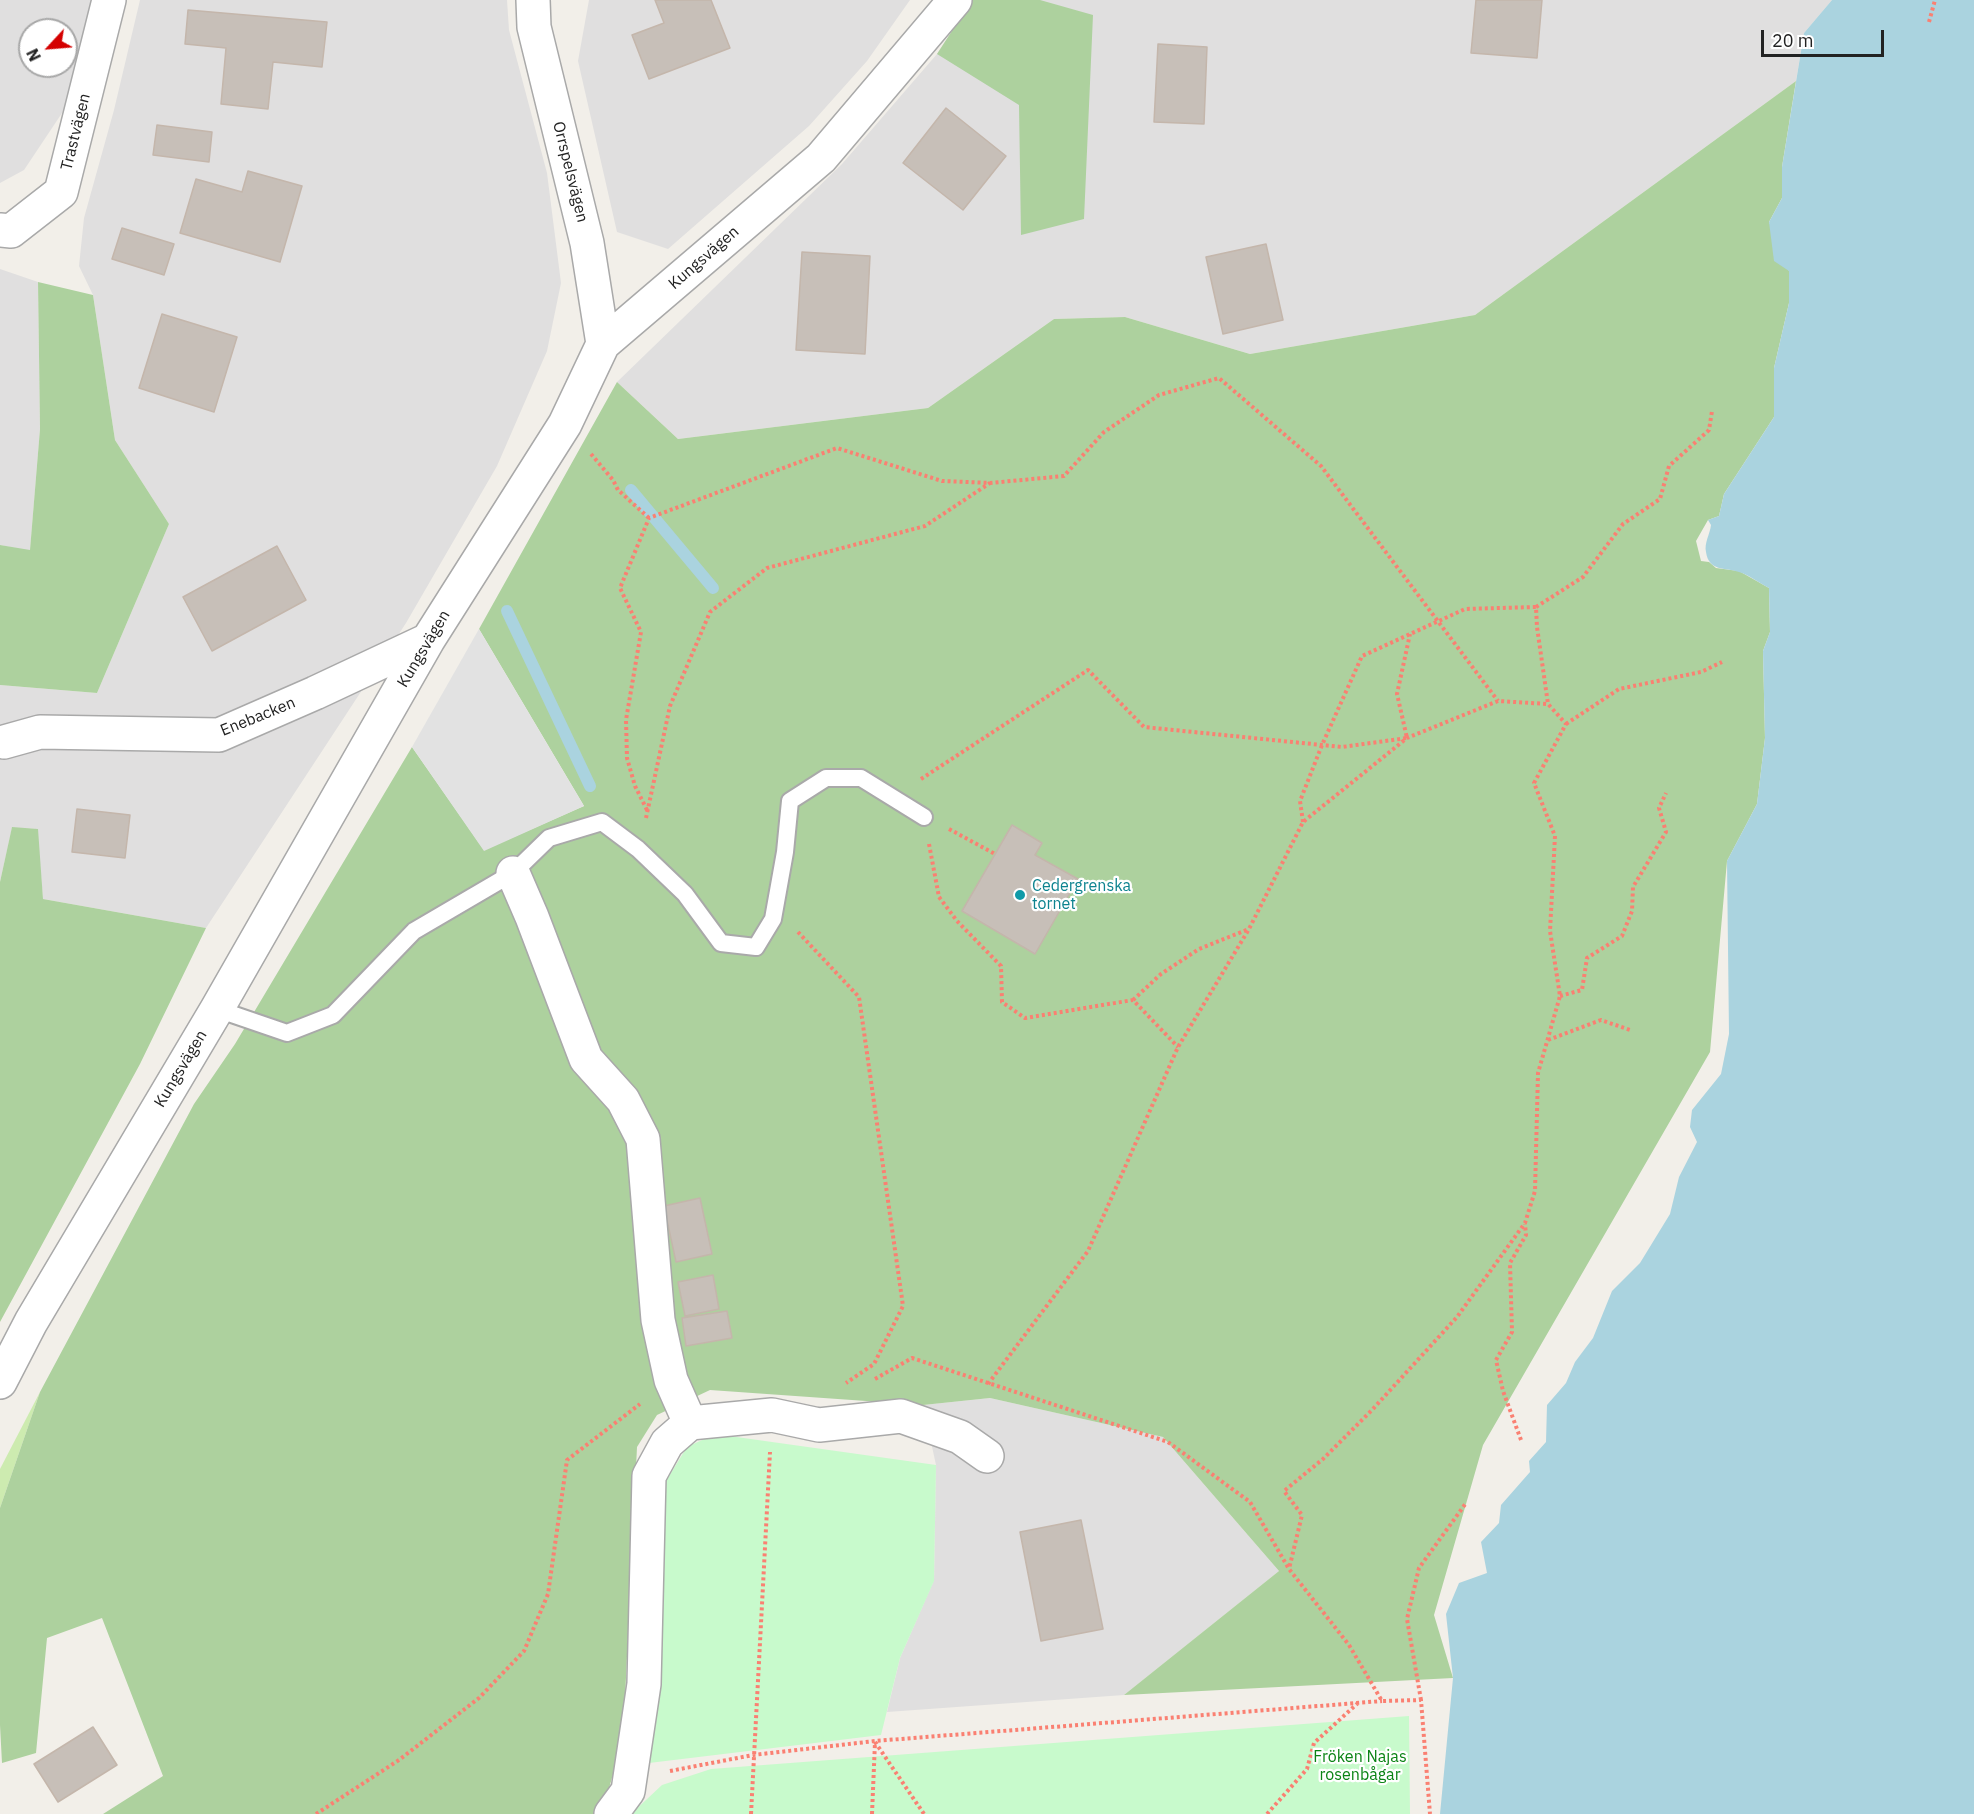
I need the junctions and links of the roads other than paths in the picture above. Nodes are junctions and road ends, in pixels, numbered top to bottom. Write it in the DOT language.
graph roads {
  1 [pos="109,0"];
  2 [pos="533,0"];
  3 [pos="955,0"];
  4 [pos="0,230"];
  5 [pos="603,344"];
  6 [pos="428,640"];
  7 [pos="4,742"];
  8 [pos="924,817"];
  9 [pos="513,873"];
  10 [pos="217,1008"];
  11 [pos="0,1382"];
  12 [pos="690,1423"];
  13 [pos="987,1456"];
  14 [pos="619,1802"];
  1 -- 4 [label="street, Trastvägen"];
  2 -- 5 [label="street, Orrspelsvägen"];
  3 -- 5 [label="street, Kungsvägen"];
  5 -- 6 [label="street, Kungsvägen"];
  6 -- 7 [label="street, Enebacken"];
  6 -- 10 [label="street, Kungsvägen"];
  8 -- 9 [label="lane"];
  9 -- 10 [label="lane"];
  9 -- 12 [label="street"];
  10 -- 11 [label="street, Kungsvägen"];
  12 -- 13 [label="street"];
  12 -- 14 [label="street"];
}
